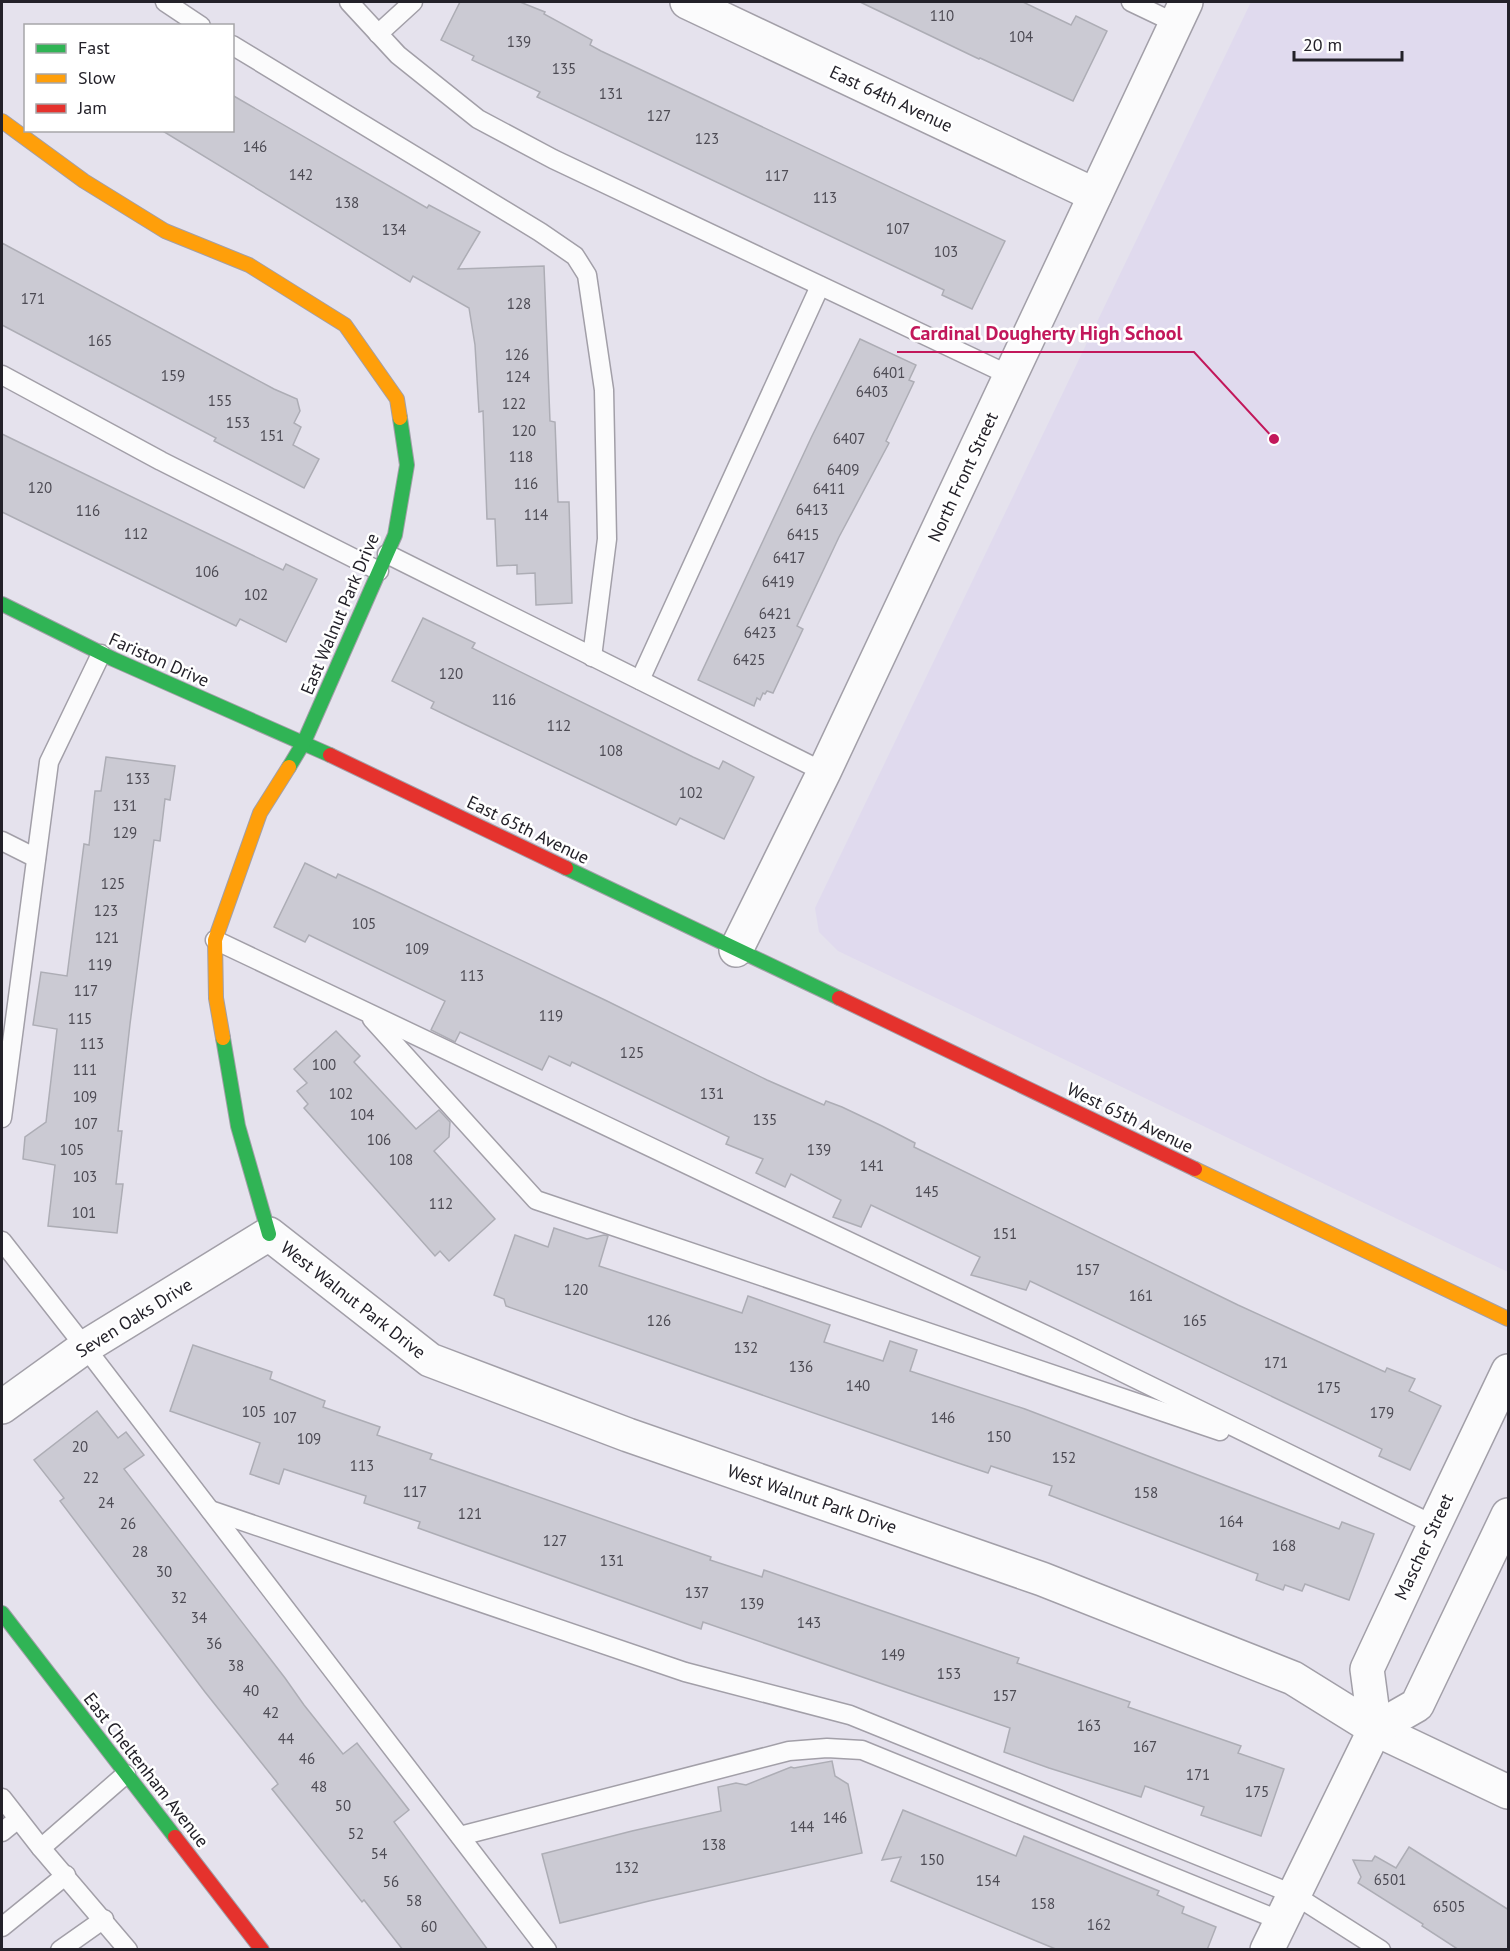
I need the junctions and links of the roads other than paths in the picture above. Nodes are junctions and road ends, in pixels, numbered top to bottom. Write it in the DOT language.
graph roads {
  1 [pos="165,2"];
  2 [pos="349,2"];
  3 [pos="412,2"];
  4 [pos="687,2"];
  5 [pos="1131,2"];
  6 [pos="1180,12"];
  7 [pos="198,24"];
  8 [pos="378,34"];
  9 [pos="234,46"];
  10 [pos="2,121"];
  11 [pos="1095,195"];
  12 [pos="820,286"];
  13 [pos="2,375"];
  14 [pos="1011,376"];
  15 [pos="383,562"];
  16 [pos="2,604"];
  17 [pos="101,654"];
  18 [pos="592,657"];
  19 [pos="640,680"];
  20 [pos="304,742"];
  21 [pos="824,772"];
  22 [pos="2,841"];
  23 [pos="36,858"];
  24 [pos="215,940"];
  25 [pos="736,950"];
  26 [pos="365,1011"];
  27 [pos="2,1118"];
  28 [pos="269,1234"];
  29 [pos="2,1241"];
  30 [pos="1509,1319"];
  31 [pos="85,1347"];
  32 [pos="1509,1371"];
  33 [pos="2,1407"];
  34 [pos="1289,1454"];
  35 [pos="210,1510"];
  36 [pos="1509,1515"];
  37 [pos="1434,1525"];
  38 [pos="2,1613"];
  39 [pos="1375,1729"];
  40 [pos="126,1774"];
  41 [pos="1509,1792"];
  42 [pos="2,1798"];
  43 [pos="18,1818"];
  44 [pos="2,1832"];
  45 [pos="460,1836"];
  46 [pos="41,1848"];
  47 [pos="66,1875"];
  48 [pos="1287,1907"];
  49 [pos="104,1919"];
  50 [pos="2,1927"];
  51 [pos="60,1950"];
  52 [pos="128,1950"];
  53 [pos="262,1950"];
  54 [pos="546,1950"];
  55 [pos="1267,1950"];
  56 [pos="1381,1950"];
  1 -- 7 [label="lane"];
  2 -- 8 [label="lane"];
  3 -- 8 [label="lane"];
  4 -- 11 [label="street, East 64th Avenue"];
  5 -- 6 [label="lane"];
  6 -- 11 [label="street, North Front Street"];
  8 -- 12 [label="lane"];
  9 -- 18 [label="lane"];
  10 -- 15 [label="main road, East Walnut Park Drive"];
  11 -- 14 [label="street, North Front Street"];
  12 -- 14 [label="lane"];
  12 -- 19 [label="lane"];
  13 -- 15 [label="lane"];
  14 -- 21 [label="street, North Front Street"];
  15 -- 18 [label="lane"];
  15 -- 20 [label="main road, East Walnut Park Drive"];
  16 -- 17 [label="main road, Fariston Drive"];
  17 -- 20 [label="main road, Fariston Drive"];
  17 -- 23 [label="lane"];
  18 -- 19 [label="lane"];
  19 -- 21 [label="lane"];
  20 -- 24 [label="main road, East Walnut Park Drive"];
  20 -- 25 [label="main road, East 65th Avenue"];
  21 -- 25 [label="street, North Front Street"];
  22 -- 23 [label="lane"];
  23 -- 27 [label="lane"];
  24 -- 26 [label="lane"];
  24 -- 28 [label="main road, East Walnut Park Drive"];
  25 -- 30 [label="main road, West 65th Avenue"];
  26 -- 34 [label="lane"];
  26 -- 34 [label="lane"];
  28 -- 31 [label="street, Seven Oaks Drive"];
  28 -- 39 [label="street, West Walnut Park Drive"];
  29 -- 31 [label="lane"];
  31 -- 33 [label="street, Seven Oaks Drive"];
  31 -- 35 [label="lane"];
  32 -- 37 [label="street, Mascher Street"];
  34 -- 37 [label="lane"];
  35 -- 45 [label="lane"];
  35 -- 48 [label="lane"];
  36 -- 39 [label="street"];
  37 -- 39 [label="street, Mascher Street"];
  38 -- 40 [label="main road, East Cheltenham Avenue"];
  39 -- 41 [label="street, West Walnut Park Drive"];
  39 -- 48 [label="street"];
  40 -- 46 [label="lane"];
  40 -- 53 [label="main road, East Cheltenham Avenue"];
  42 -- 43 [label="lane"];
  43 -- 44 [label="lane"];
  43 -- 46 [label="lane"];
  45 -- 48 [label="lane"];
  45 -- 54 [label="lane"];
  46 -- 47 [label="lane"];
  47 -- 49 [label="lane"];
  47 -- 50 [label="lane"];
  48 -- 55 [label="street"];
  48 -- 56 [label="lane"];
  49 -- 51 [label="lane"];
  49 -- 52 [label="lane"];
}
